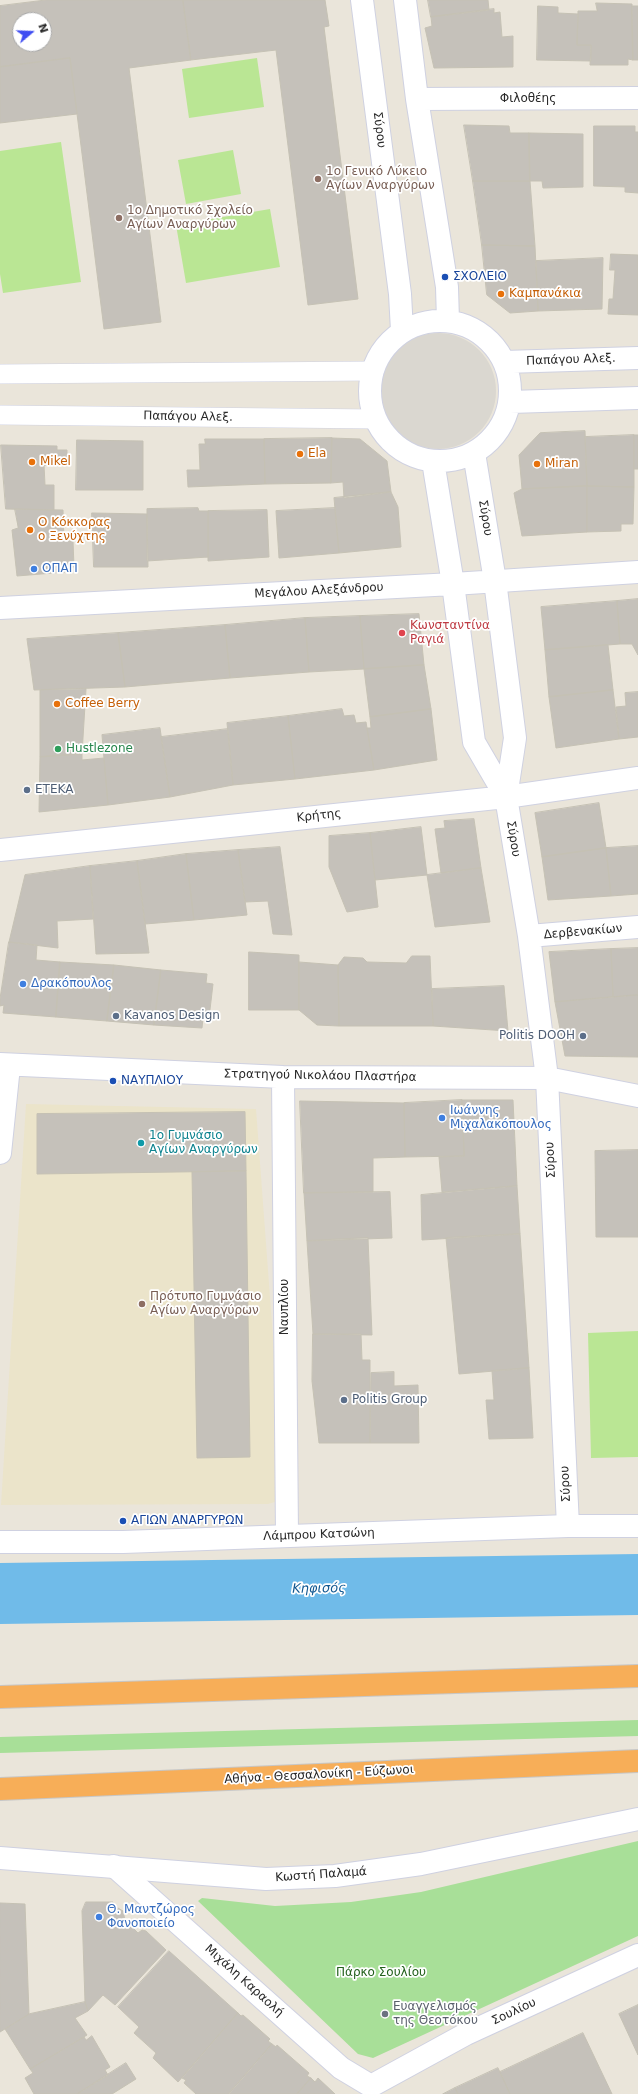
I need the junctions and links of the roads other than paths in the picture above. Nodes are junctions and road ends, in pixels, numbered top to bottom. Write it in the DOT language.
graph roads {
  1 [pos="362,0"];
  2 [pos="406,0"];
  3 [pos="638,98"];
  4 [pos="417,99"];
  5 [pos="448,321"];
  6 [pos="402,331"];
  7 [pos="638,358"];
  8 [pos="504,362"];
  9 [pos="374,371"];
  10 [pos="0,374"];
  11 [pos="638,398"];
  12 [pos="510,402"];
  13 [pos="0,415"];
  14 [pos="376,418"];
  15 [pos="474,453"];
  16 [pos="433,461"];
  17 [pos="638,572"];
  18 [pos="495,581"];
  19 [pos="453,584"];
  20 [pos="0,608"];
  21 [pos="638,778"];
  22 [pos="506,797"];
  23 [pos="0,850"];
  24 [pos="638,927"];
  25 [pos="529,936"];
  26 [pos="4,1065"];
  27 [pos="283,1077"];
  28 [pos="547,1078"];
  29 [pos="638,1096"];
  30 [pos="0,1153"];
  31 [pos="568,1526"];
  32 [pos="638,1526"];
  33 [pos="287,1536"];
  34 [pos="0,1542"];
  35 [pos="638,1676"];
  36 [pos="0,1697"];
  37 [pos="638,1761"];
  38 [pos="0,1789"];
  39 [pos="638,1819"];
  40 [pos="0,1858"];
  41 [pos="114,1866"];
  42 [pos="638,1955"];
  43 [pos="372,2090"];
  1 -- 6 [label="street, Σύρου"];
  2 -- 4 [label="street"];
  3 -- 4 [label="street, Φιλοθέης"];
  4 -- 5 [label="street"];
  5 -- 6 [label="street"];
  5 -- 8 [label="street"];
  6 -- 9 [label="street"];
  7 -- 8 [label="street, Παπάγου Αλεξ."];
  8 -- 12 [label="street"];
  9 -- 10 [label="street"];
  9 -- 14 [label="street"];
  11 -- 12 [label="street"];
  12 -- 15 [label="street"];
  13 -- 14 [label="street, Παπάγου Αλεξ."];
  14 -- 16 [label="street"];
  15 -- 16 [label="street"];
  15 -- 18 [label="street, Σύρου"];
  16 -- 19 [label="street, Σύρου"];
  17 -- 18 [label="street, Μεγάλου Αλεξάνδρου"];
  18 -- 19 [label="street, Μεγάλου Αλεξάνδρου"];
  18 -- 22 [label="street, Σύρου"];
  19 -- 20 [label="street, Μεγάλου Αλεξάνδρου"];
  19 -- 22 [label="street, Σύρου"];
  21 -- 22 [label="street, Κρήτης"];
  22 -- 23 [label="street, Κρήτης"];
  22 -- 25 [label="street, Σύρου"];
  24 -- 25 [label="street, Δερβενακίων"];
  25 -- 28 [label="street, Σύρου"];
  26 -- 27 [label="street, Στρατηγού Νικολάου Πλαστήρα"];
  26 -- 30 [label="street"];
  27 -- 28 [label="street, Στρατηγού Νικολάου Πλαστήρα"];
  27 -- 33 [label="street, Ναυπλίου"];
  28 -- 29 [label="street, Στρατηγού Νικολάου Πλαστήρα"];
  28 -- 31 [label="street, Σύρου"];
  31 -- 32 [label="street, Λάμπρου Κατσώνη"];
  31 -- 33 [label="street, Λάμπρου Κατσώνη"];
  33 -- 34 [label="street, Λάμπρου Κατσώνη"];
  35 -- 36 [label="highway"];
  37 -- 38 [label="highway, Αθήνα - Θεσσαλονίκη - Εύζωνοι"];
  39 -- 41 [label="street, Κωστή Παλαμά"];
  40 -- 41 [label="street, Κωστή Παλαμά"];
  41 -- 43 [label="street, Μιχάλη Καραολή"];
  42 -- 43 [label="street, Σουλίου"];
}
